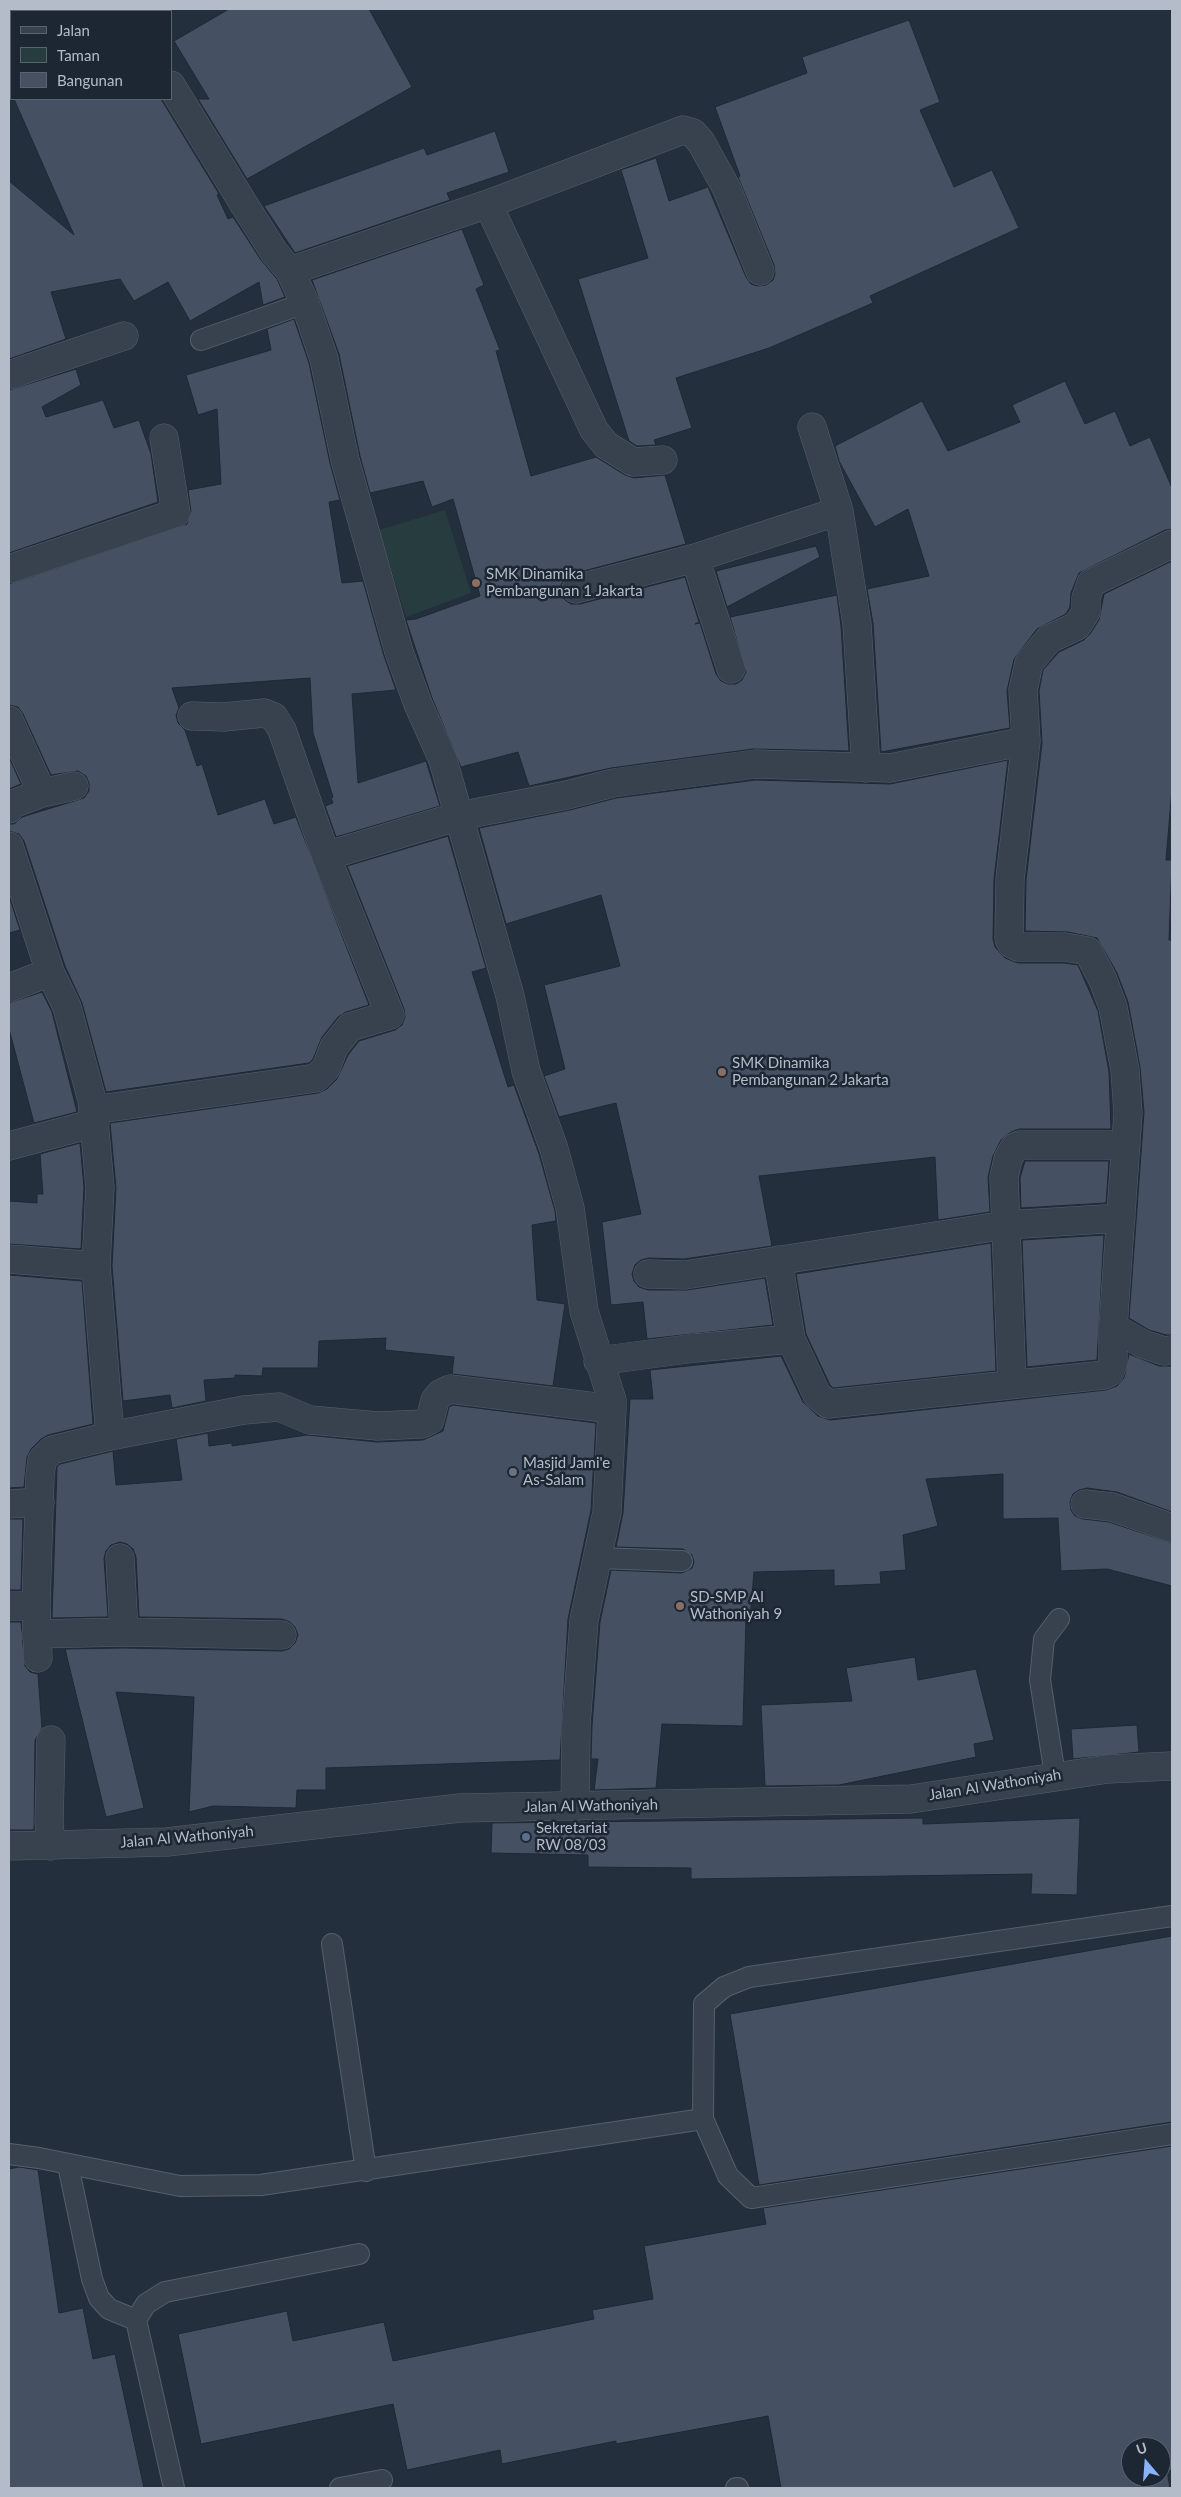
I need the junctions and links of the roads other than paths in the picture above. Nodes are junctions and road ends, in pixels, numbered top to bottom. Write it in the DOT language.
graph roads {
  1 [pos="172,87"];
  2 [pos="488,204"];
  3 [pos="290,271"];
  4 [pos="760,271"];
  5 [pos="305,303"];
  6 [pos="124,336"];
  7 [pos="201,340"];
  8 [pos="9,376"];
  9 [pos="812,427"];
  10 [pos="164,438"];
  11 [pos="663,460"];
  12 [pos="839,511"];
  13 [pos="1172,544"];
  14 [pos="695,558"];
  15 [pos="9,569"];
  16 [pos="576,589"];
  17 [pos="731,669"];
  18 [pos="192,716"];
  19 [pos="9,720"];
  20 [pos="1026,741"];
  21 [pos="866,768"];
  22 [pos="74,786"];
  23 [pos="42,792"];
  24 [pos="9,809"];
  25 [pos="459,816"];
  26 [pos="9,846"];
  27 [pos="326,856"];
  28 [pos="50,972"];
  29 [pos="9,988"];
  30 [pos="94,1117"];
  31 [pos="1126,1145"];
  32 [pos="9,1146"];
  33 [pos="1122,1218"];
  34 [pos="1006,1224"];
  35 [pos="9,1259"];
  36 [pos="778,1260"];
  37 [pos="96,1266"];
  38 [pos="648,1274"];
  39 [pos="1113,1327"];
  40 [pos="790,1339"];
  41 [pos="1172,1350"];
  42 [pos="598,1360"];
  43 [pos="1012,1384"];
  44 [pos="612,1410"];
  45 [pos="110,1436"];
  46 [pos="40,1502"];
  47 [pos="9,1504"];
  48 [pos="1084,1504"];
  49 [pos="1172,1528"];
  50 [pos="120,1558"];
  51 [pos="597,1558"];
  52 [pos="682,1562"];
  53 [pos="9,1606"];
  54 [pos="36,1606"];
  55 [pos="1059,1619"];
  56 [pos="124,1632"];
  57 [pos="282,1635"];
  58 [pos="51,1740"];
  59 [pos="1172,1766"];
  60 [pos="1055,1775"];
  61 [pos="574,1807"];
  62 [pos="9,1846"];
  63 [pos="51,1846"];
  64 [pos="1172,1916"];
  65 [pos="332,1944"];
  66 [pos="703,2119"];
  67 [pos="1172,2134"];
  68 [pos="9,2154"];
  69 [pos="68,2165"];
  70 [pos="366,2171"];
  71 [pos="359,2254"];
  72 [pos="136,2320"];
  73 [pos="382,2480"];
  74 [pos="174,2488"];
  75 [pos="340,2488"];
  1 -- 3 [label="street"];
  2 -- 3 [label="street"];
  2 -- 4 [label="street"];
  2 -- 11 [label="street"];
  3 -- 5 [label="street"];
  5 -- 7 [label="lane"];
  5 -- 25 [label="street"];
  6 -- 8 [label="street"];
  9 -- 12 [label="street"];
  10 -- 15 [label="street"];
  12 -- 14 [label="street"];
  12 -- 21 [label="street"];
  13 -- 20 [label="street"];
  14 -- 16 [label="street"];
  14 -- 17 [label="street"];
  18 -- 27 [label="street"];
  19 -- 23 [label="street"];
  20 -- 21 [label="street"];
  20 -- 31 [label="street"];
  21 -- 25 [label="street"];
  22 -- 23 [label="street"];
  23 -- 24 [label="street"];
  25 -- 27 [label="street"];
  25 -- 42 [label="street"];
  26 -- 28 [label="street"];
  27 -- 30 [label="street"];
  28 -- 29 [label="street"];
  28 -- 30 [label="street"];
  30 -- 32 [label="street"];
  30 -- 37 [label="street"];
  31 -- 33 [label="street"];
  31 -- 34 [label="street"];
  33 -- 34 [label="street"];
  33 -- 39 [label="street"];
  34 -- 36 [label="street"];
  34 -- 43 [label="street"];
  35 -- 37 [label="street"];
  36 -- 38 [label="street"];
  36 -- 40 [label="street"];
  37 -- 45 [label="street"];
  39 -- 41 [label="street"];
  39 -- 43 [label="street"];
  40 -- 42 [label="street"];
  40 -- 43 [label="street"];
  42 -- 44 [label="street"];
  44 -- 45 [label="street"];
  44 -- 51 [label="street"];
  45 -- 46 [label="street"];
  46 -- 47 [label="street"];
  46 -- 54 [label="street"];
  48 -- 49 [label="street"];
  50 -- 56 [label="street"];
  51 -- 52 [label="lane"];
  51 -- 61 [label="street"];
  53 -- 54 [label="street"];
  54 -- 56 [label="street"];
  55 -- 60 [label="lane"];
  56 -- 57 [label="street"];
  58 -- 63 [label="street"];
  59 -- 60 [label="street, Jalan Al Wathoniyah"];
  60 -- 61 [label="street, Jalan Al Wathoniyah"];
  61 -- 63 [label="street, Jalan Al Wathoniyah"];
  62 -- 63 [label="street, Jalan Al Wathoniyah"];
  64 -- 66 [label="lane"];
  65 -- 70 [label="lane"];
  66 -- 67 [label="lane"];
  66 -- 70 [label="lane"];
  68 -- 69 [label="lane"];
  69 -- 70 [label="lane"];
  69 -- 72 [label="lane"];
  71 -- 72 [label="lane"];
  72 -- 74 [label="lane"];
  73 -- 75 [label="lane"];
}
